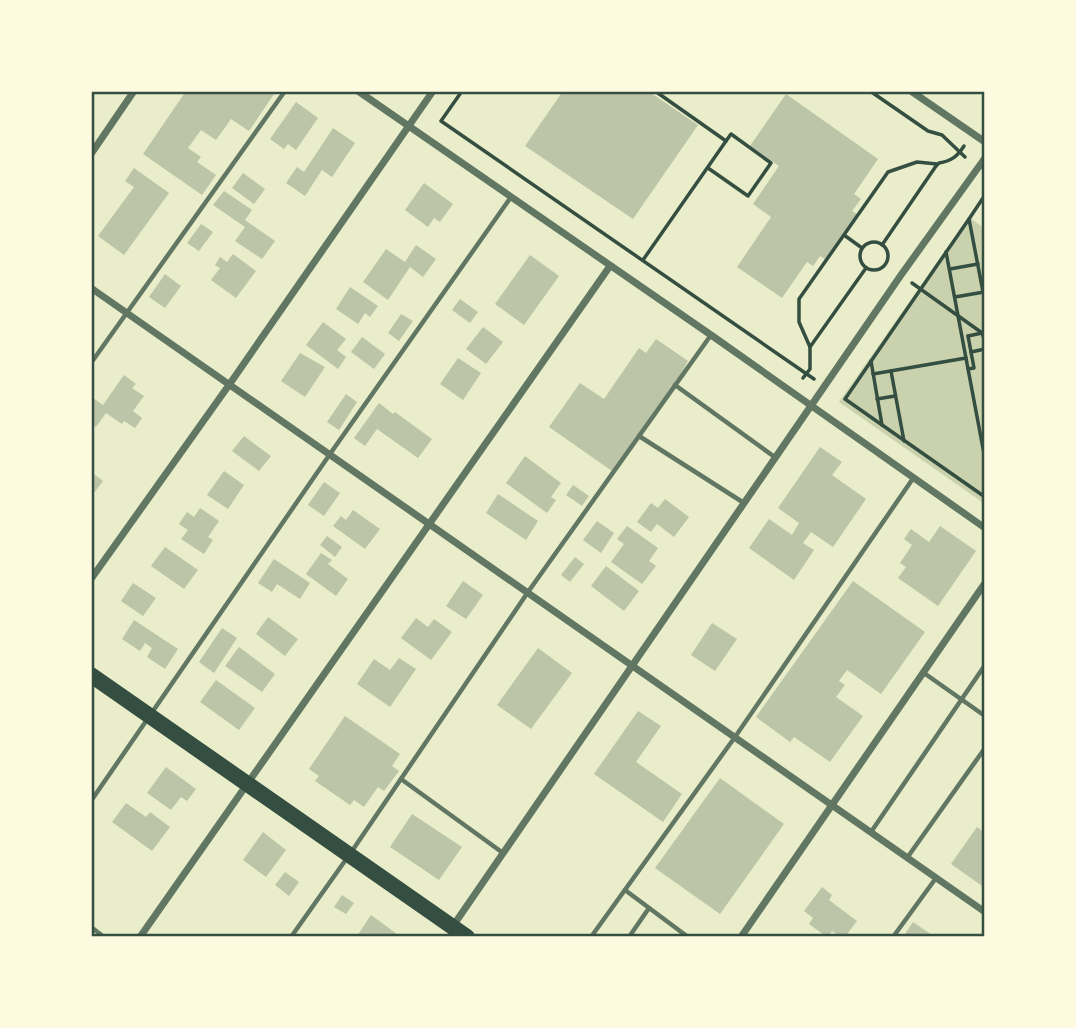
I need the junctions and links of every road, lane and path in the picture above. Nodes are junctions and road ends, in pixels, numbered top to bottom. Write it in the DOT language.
graph roads {
  1 [pos="134,91"];
  2 [pos="285,91"];
  3 [pos="358,91"];
  4 [pos="433,91"];
  5 [pos="461,91"];
  6 [pos="655,91"];
  7 [pos="870,91"];
  8 [pos="911,91"];
  9 [pos="409,126"];
  10 [pos="726,141"];
  11 [pos="985,142"];
  12 [pos="964,146"];
  13 [pos="91,153"];
  14 [pos="960,153"];
  15 [pos="965,157"];
  16 [pos="985,158"];
  17 [pos="937,164"];
  18 [pos="708,167"];
  19 [pos="985,195"];
  20 [pos="511,197"];
  21 [pos="970,219"];
  22 [pos="844,235"];
  23 [pos="882,244"];
  24 [pos="862,248"];
  25 [pos="946,252"];
  26 [pos="643,261"];
  27 [pos="886,264"];
  28 [pos="978,264"];
  29 [pos="610,265"];
  30 [pos="866,268"];
  31 [pos="891,269"];
  32 [pos="950,269"];
  33 [pos="910,281"];
  34 [pos="91,288"];
  35 [pos="920,289"];
  36 [pos="984,292"];
  37 [pos="955,297"];
  38 [pos="126,312"];
  39 [pos="958,316"];
  40 [pos="984,334"];
  41 [pos="711,335"];
  42 [pos="968,336"];
  43 [pos="962,338"];
  44 [pos="985,342"];
  45 [pos="810,346"];
  46 [pos="985,349"];
  47 [pos="967,354"];
  48 [pos="871,361"];
  49 [pos="91,363"];
  50 [pos="891,371"];
  51 [pos="873,374"];
  52 [pos="805,376"];
  53 [pos="814,379"];
  54 [pos="229,385"];
  55 [pos="675,385"];
  56 [pos="895,396"];
  57 [pos="877,399"];
  58 [pos="812,406"];
  59 [pos="882,425"];
  60 [pos="639,436"];
  61 [pos="904,441"];
  62 [pos="330,454"];
  63 [pos="776,458"];
  64 [pos="985,459"];
  65 [pos="914,477"];
  66 [pos="985,497"];
  67 [pos="744,503"];
  68 [pos="430,524"];
  69 [pos="985,527"];
  70 [pos="91,579"];
  71 [pos="985,583"];
  72 [pos="528,592"];
  73 [pos="985,665"];
  74 [pos="633,666"];
  75 [pos="924,673"];
  76 [pos="91,675"];
  77 [pos="961,699"];
  78 [pos="149,716"];
  79 [pos="985,716"];
  80 [pos="734,737"];
  81 [pos="985,748"];
  82 [pos="401,779"];
  83 [pos="246,784"];
  84 [pos="91,800"];
  85 [pos="833,806"];
  86 [pos="870,832"];
  87 [pos="503,853"];
  88 [pos="349,855"];
  89 [pos="908,858"];
  90 [pos="936,878"];
  91 [pos="625,890"];
  92 [pos="649,908"];
  93 [pos="985,912"];
  94 [pos="453,926"];
  95 [pos="91,927"];
  96 [pos="104,937"];
  97 [pos="140,937"];
  98 [pos="291,937"];
  99 [pos="467,937"];
  100 [pos="591,937"];
  101 [pos="628,937"];
  102 [pos="688,937"];
  103 [pos="741,937"];
  104 [pos="893,937"];
  1 -- 13 [label="street"];
  2 -- 38 [label="lane"];
  3 -- 9 [label="street"];
  4 -- 9 [label="street"];
  5 -- 26 [label="path"];
  6 -- 10 [label="path"];
  7 -- 14 [label="path"];
  8 -- 11 [label="street"];
  9 -- 20 [label="street"];
  9 -- 54 [label="street"];
  10 -- 18 [label="path"];
  10 -- 18 [label="path"];
  12 -- 14 [label="path"];
  14 -- 15 [label="path"];
  14 -- 17 [label="path"];
  16 -- 58 [label="street"];
  17 -- 22 [label="path"];
  17 -- 23 [label="path"];
  18 -- 26 [label="path"];
  19 -- 21 [label="path"];
  20 -- 29 [label="street"];
  20 -- 62 [label="lane"];
  21 -- 25 [label="path"];
  21 -- 28 [label="path"];
  22 -- 24 [label="path"];
  22 -- 45 [label="path"];
  23 -- 24 [label="path"];
  23 -- 27 [label="path"];
  24 -- 30 [label="path"];
  25 -- 32 [label="path"];
  25 -- 35 [label="path"];
  26 -- 52 [label="path"];
  27 -- 30 [label="path"];
  27 -- 31 [label="path"];
  28 -- 32 [label="path"];
  28 -- 36 [label="path"];
  29 -- 41 [label="street"];
  29 -- 68 [label="street"];
  30 -- 45 [label="path"];
  32 -- 37 [label="path"];
  33 -- 35 [label="path"];
  34 -- 38 [label="street"];
  35 -- 39 [label="path"];
  35 -- 48 [label="path"];
  36 -- 37 [label="path"];
  37 -- 39 [label="path"];
  38 -- 49 [label="lane"];
  38 -- 54 [label="street"];
  39 -- 40 [label="path"];
  39 -- 43 [label="path"];
  40 -- 42 [label="path"];
  40 -- 44 [label="path"];
  41 -- 55 [label="lane"];
  41 -- 58 [label="street"];
  42 -- 43 [label="path"];
  42 -- 47 [label="path"];
  43 -- 47 [label="path"];
  45 -- 52 [label="path"];
  46 -- 47 [label="path"];
  47 -- 50 [label="path"];
  47 -- 64 [label="path"];
  48 -- 51 [label="path"];
  48 -- 59 [label="path"];
  50 -- 51 [label="path"];
  50 -- 56 [label="path"];
  51 -- 57 [label="path"];
  52 -- 53 [label="path"];
  54 -- 62 [label="street"];
  54 -- 70 [label="street"];
  55 -- 60 [label="lane"];
  55 -- 63 [label="lane"];
  56 -- 57 [label="path"];
  56 -- 61 [label="path"];
  57 -- 59 [label="path"];
  58 -- 63 [label="street"];
  58 -- 65 [label="street"];
  59 -- 61 [label="path"];
  60 -- 67 [label="lane"];
  60 -- 72 [label="lane"];
  61 -- 66 [label="path"];
  62 -- 68 [label="street"];
  62 -- 78 [label="lane"];
  63 -- 67 [label="street"];
  65 -- 69 [label="street"];
  65 -- 80 [label="lane"];
  67 -- 74 [label="street"];
  68 -- 72 [label="street"];
  68 -- 83 [label="street"];
  71 -- 75 [label="street"];
  72 -- 74 [label="street"];
  72 -- 82 [label="lane"];
  73 -- 77 [label="lane"];
  74 -- 80 [label="street"];
  74 -- 87 [label="street"];
  75 -- 77 [label="lane"];
  75 -- 85 [label="street"];
  76 -- 78 [label="highway"];
  77 -- 79 [label="lane"];
  77 -- 86 [label="lane"];
  78 -- 83 [label="highway"];
  78 -- 84 [label="lane"];
  80 -- 85 [label="street"];
  80 -- 91 [label="lane"];
  81 -- 89 [label="lane"];
  82 -- 87 [label="lane"];
  82 -- 88 [label="lane"];
  83 -- 88 [label="highway"];
  83 -- 97 [label="street"];
  85 -- 86 [label="street"];
  85 -- 103 [label="street"];
  86 -- 89 [label="street"];
  87 -- 94 [label="street"];
  88 -- 94 [label="highway"];
  88 -- 98 [label="lane"];
  89 -- 90 [label="street"];
  90 -- 93 [label="street"];
  90 -- 104 [label="lane"];
  91 -- 92 [label="lane"];
  91 -- 100 [label="lane"];
  92 -- 101 [label="lane"];
  92 -- 102 [label="lane"];
  94 -- 99 [label="highway"];
  95 -- 96 [label="lane"];
}
